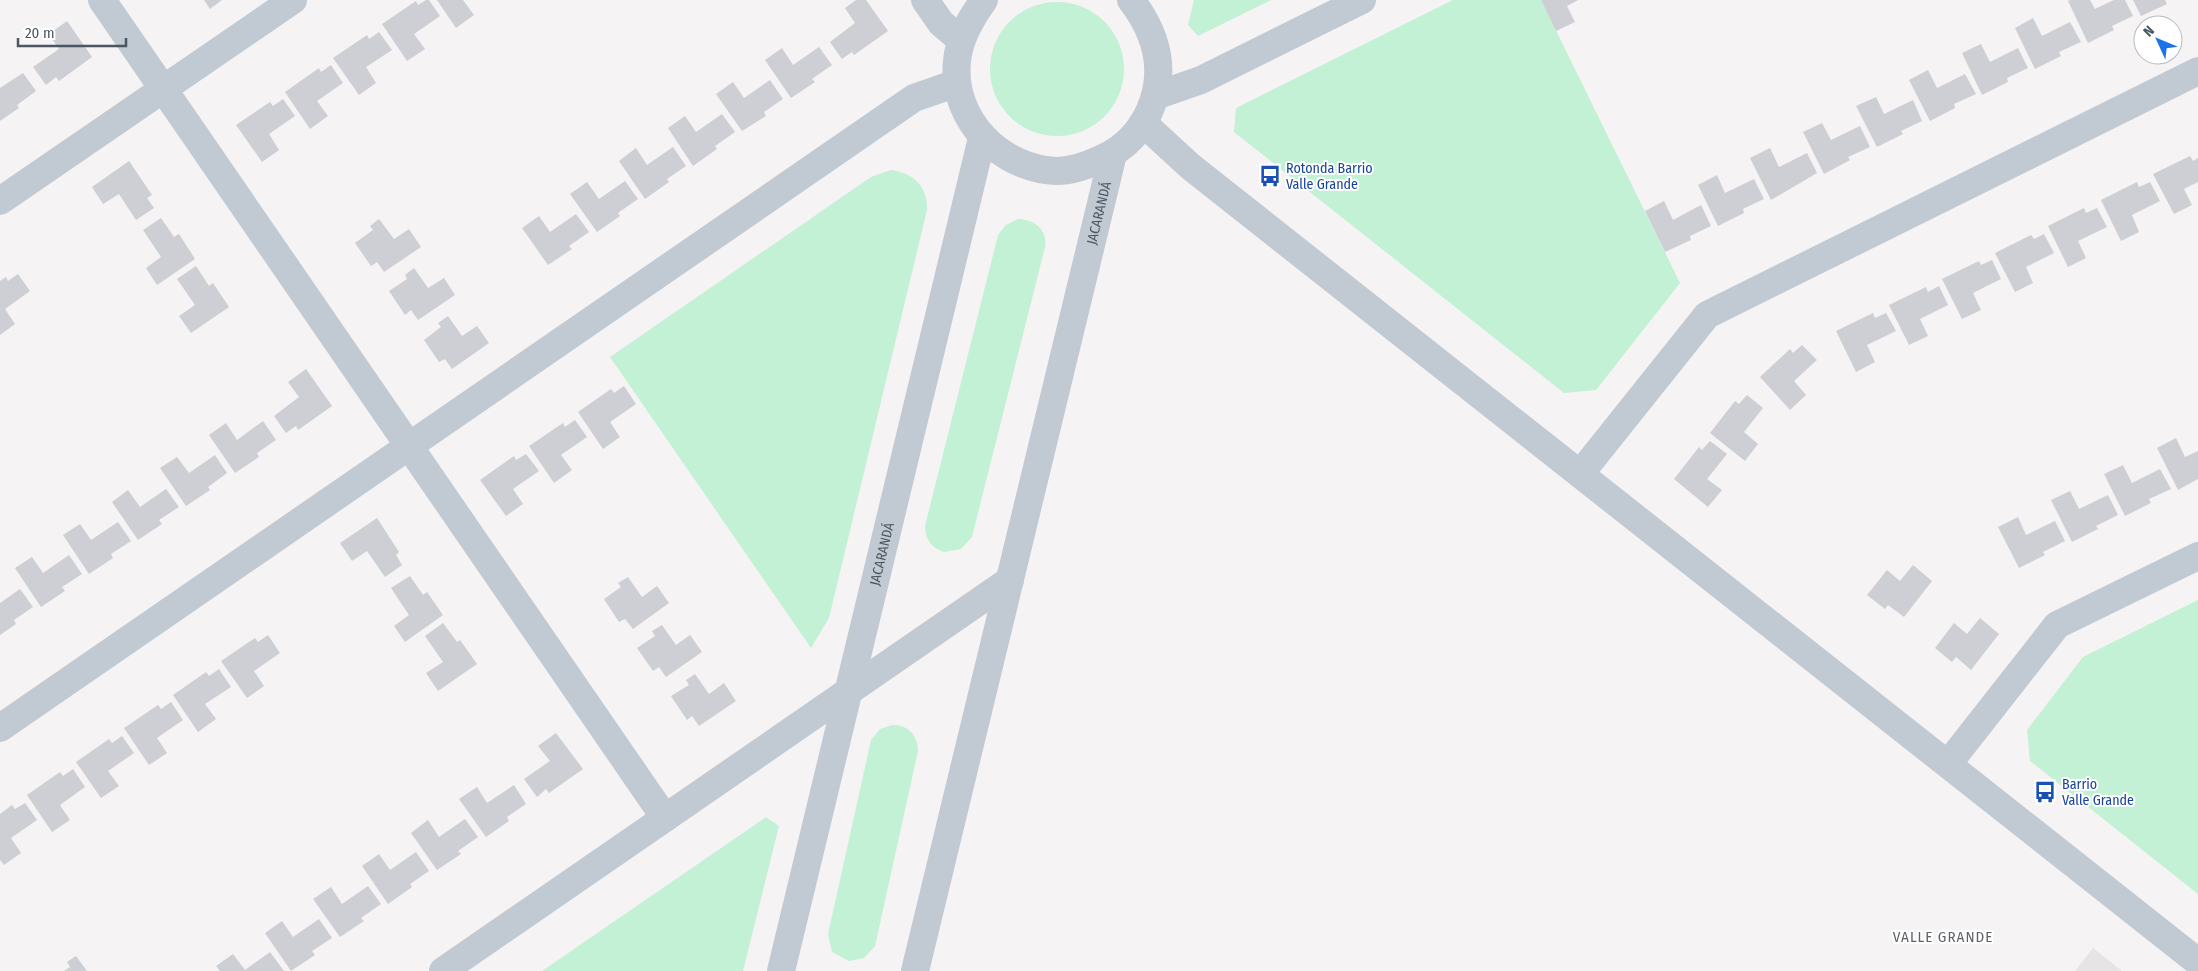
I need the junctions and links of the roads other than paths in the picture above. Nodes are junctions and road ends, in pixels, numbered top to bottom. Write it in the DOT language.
graph roads {
  1 [pos="102,0"];
  2 [pos="293,0"];
  3 [pos="925,0"];
  4 [pos="984,0"];
  5 [pos="1362,0"];
  6 [pos="1142,6"];
  7 [pos="961,40"];
  8 [pos="2198,71"];
  9 [pos="957,83"];
  10 [pos="163,89"];
  11 [pos="1155,96"];
  12 [pos="1143,124"];
  13 [pos="982,138"];
  14 [pos="1112,154"];
  15 [pos="0,202"];
  16 [pos="409,446"];
  17 [pos="1580,474"];
  18 [pos="2198,556"];
  19 [pos="1010,580"];
  20 [pos="851,690"];
  21 [pos="0,728"];
  22 [pos="1948,764"];
  23 [pos="665,818"];
  24 [pos="2198,962"];
  25 [pos="443,971"];
  26 [pos="781,971"];
  27 [pos="915,971"];
  1 -- 10 [label="street"];
  2 -- 10 [label="street"];
  3 -- 7 [label="street"];
  4 -- 7 [label="street, JACARANDÁ"];
  5 -- 11 [label="street"];
  6 -- 11 [label="street, JACARANDÁ"];
  7 -- 9 [label="street, JACARANDÁ"];
  8 -- 17 [label="street"];
  9 -- 13 [label="street, JACARANDÁ"];
  9 -- 16 [label="street"];
  10 -- 15 [label="street"];
  10 -- 16 [label="street"];
  11 -- 12 [label="street, JACARANDÁ"];
  12 -- 14 [label="street, JACARANDÁ"];
  12 -- 17 [label="street"];
  13 -- 14 [label="street, JACARANDÁ"];
  13 -- 20 [label="street, JACARANDÁ"];
  14 -- 19 [label="street, JACARANDÁ"];
  16 -- 21 [label="street"];
  16 -- 23 [label="street"];
  17 -- 22 [label="street"];
  18 -- 22 [label="street"];
  19 -- 20 [label="street"];
  19 -- 27 [label="street, JACARANDÁ"];
  20 -- 23 [label="street"];
  20 -- 26 [label="street, JACARANDÁ"];
  22 -- 24 [label="street"];
  23 -- 25 [label="street"];
}
